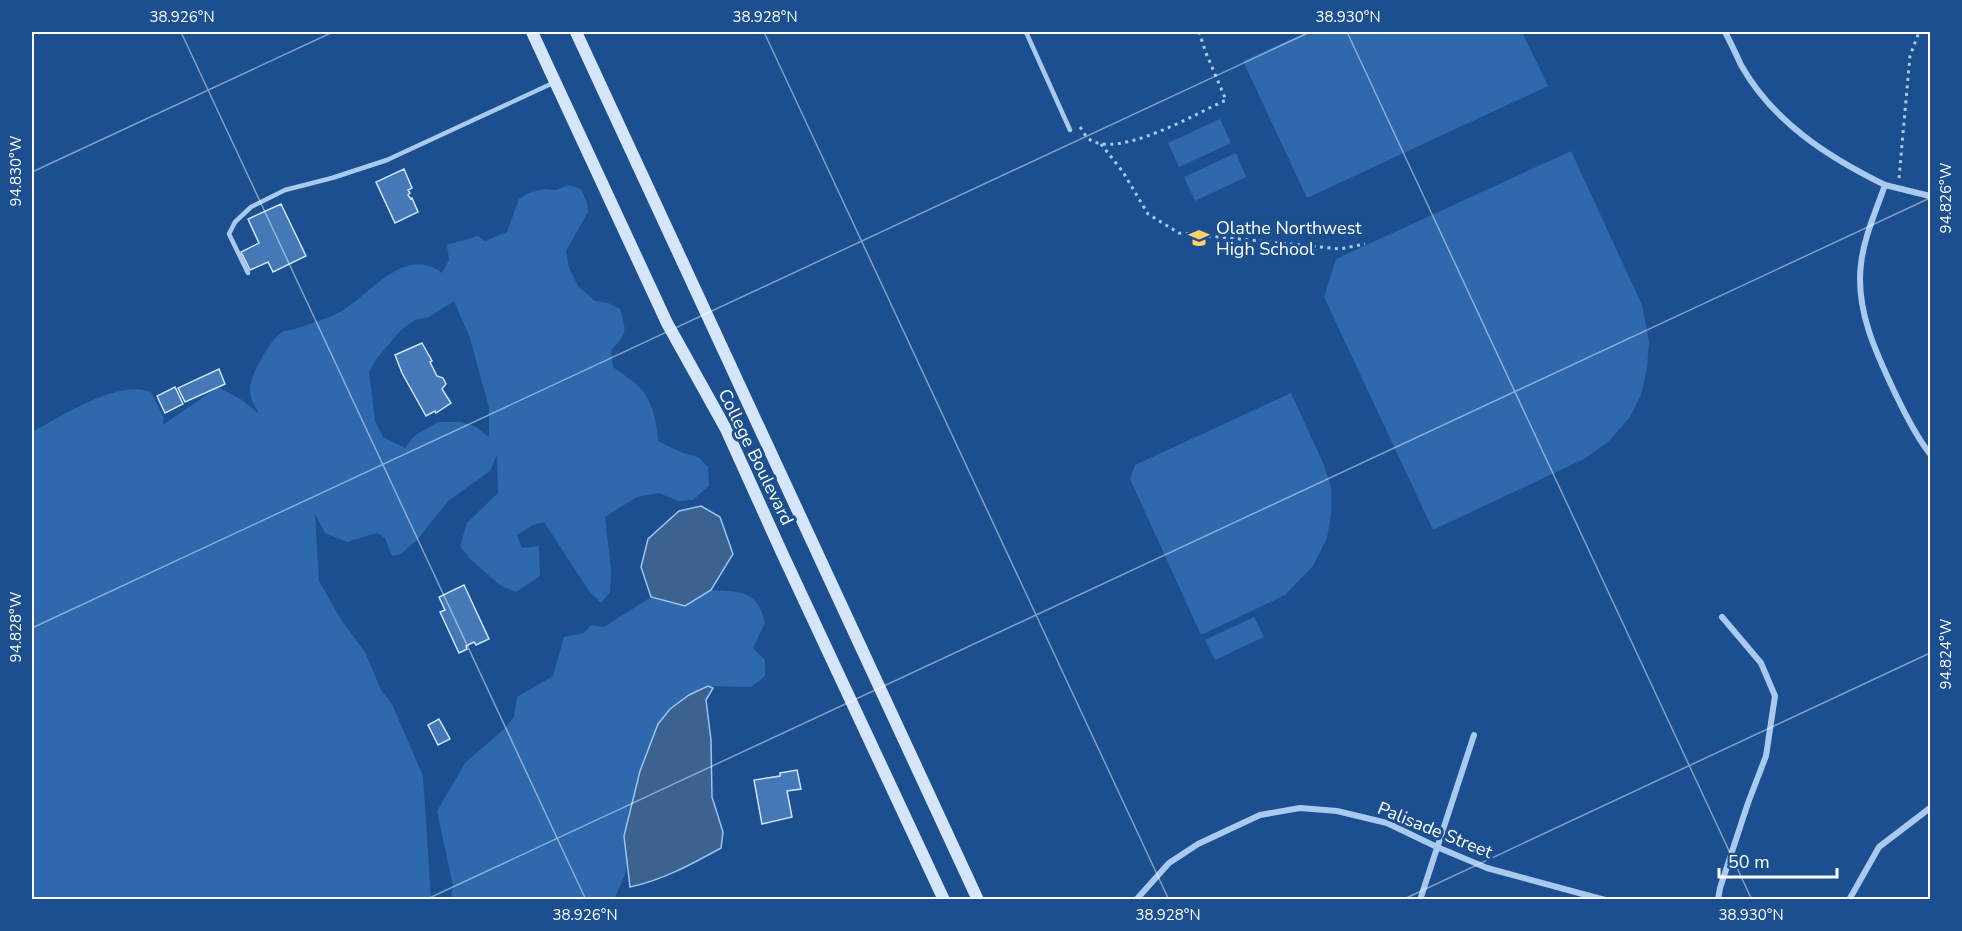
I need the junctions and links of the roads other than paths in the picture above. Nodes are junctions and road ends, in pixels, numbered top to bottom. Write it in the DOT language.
graph roads {
  1 [pos="532,32"];
  2 [pos="576,32"];
  3 [pos="1026,32"];
  4 [pos="1725,32"];
  5 [pos="556,82"];
  6 [pos="1070,130"];
  7 [pos="1885,185"];
  8 [pos="1930,196"];
  9 [pos="248,273"];
  10 [pos="1930,454"];
  11 [pos="1722,617"];
  12 [pos="1474,735"];
  13 [pos="1930,808"];
  14 [pos="1437,847"];
  15 [pos="944,900"];
  16 [pos="978,900"];
  17 [pos="1136,900"];
  18 [pos="1420,900"];
  19 [pos="1605,900"];
  20 [pos="1718,900"];
  21 [pos="1849,900"];
  1 -- 5 [label="main road, College Boulevard"];
  2 -- 16 [label="main road, College Boulevard"];
  3 -- 6 [label="lane"];
  4 -- 7 [label="street"];
  5 -- 9 [label="lane"];
  5 -- 15 [label="main road, College Boulevard"];
  7 -- 8 [label="street"];
  7 -- 10 [label="street"];
  11 -- 20 [label="street"];
  12 -- 14 [label="street"];
  13 -- 21 [label="street"];
  14 -- 17 [label="street, Palisade Street"];
  14 -- 18 [label="street"];
  14 -- 19 [label="street, Palisade Street"];
}
